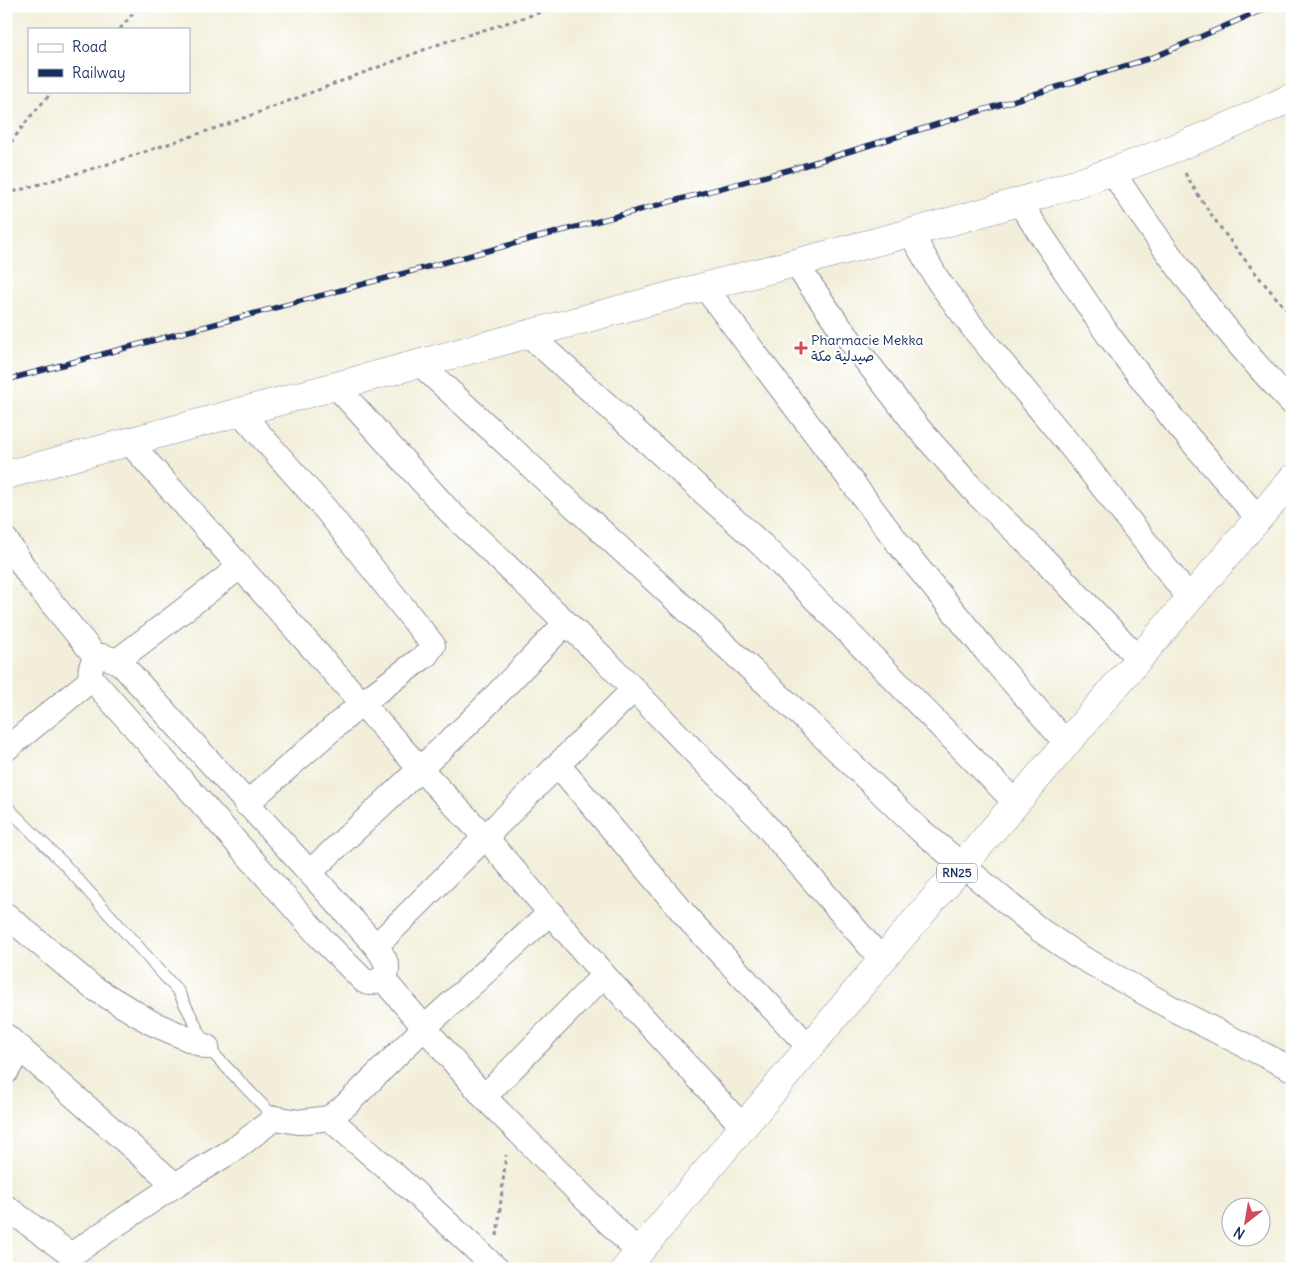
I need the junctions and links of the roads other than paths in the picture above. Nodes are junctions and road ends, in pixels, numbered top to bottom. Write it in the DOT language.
graph roads {
  1 [pos="1292,97"];
  2 [pos="1112,172"];
  3 [pos="1019,202"];
  4 [pos="911,234"];
  5 [pos="795,263"];
  6 [pos="704,286"];
  7 [pos="526,333"];
  8 [pos="419,363"];
  9 [pos="336,386"];
  10 [pos="1292,403"];
  11 [pos="240,412"];
  12 [pos="130,443"];
  13 [pos="6,475"];
  14 [pos="1292,479"];
  15 [pos="1258,518"];
  16 [pos="6,540"];
  17 [pos="240,567"];
  18 [pos="1190,599"];
  19 [pos="566,623"];
  20 [pos="1139,659"];
  21 [pos="102,666"];
  22 [pos="634,689"];
  23 [pos="362,703"];
  24 [pos="1067,744"];
  25 [pos="6,749"];
  26 [pos="558,765"];
  27 [pos="420,770"];
  28 [pos="1016,803"];
  29 [pos="246,804"];
  30 [pos="6,806"];
  31 [pos="486,838"];
  32 [pos="964,865"];
  33 [pos="310,872"];
  34 [pos="552,912"];
  35 [pos="6,915"];
  36 [pos="376,946"];
  37 [pos="882,960"];
  38 [pos="604,975"];
  39 [pos="382,978"];
  40 [pos="425,1027"];
  41 [pos="13,1042"];
  42 [pos="206,1047"];
  43 [pos="810,1048"];
  44 [pos="1292,1069"];
  45 [pos="6,1072"];
  46 [pos="484,1097"];
  47 [pos="275,1118"];
  48 [pos="328,1118"];
  49 [pos="743,1127"];
  50 [pos="175,1185"];
  51 [pos="6,1207"];
  52 [pos="632,1261"];
  53 [pos="496,1268"];
  1 -- 2 [label="main road"];
  2 -- 3 [label="main road"];
  2 -- 10 [label="street"];
  3 -- 4 [label="main road"];
  3 -- 15 [label="street"];
  4 -- 5 [label="main road"];
  4 -- 18 [label="street"];
  5 -- 6 [label="main road"];
  5 -- 20 [label="street"];
  6 -- 7 [label="main road"];
  6 -- 24 [label="street"];
  7 -- 8 [label="main road"];
  7 -- 28 [label="street"];
  8 -- 9 [label="main road"];
  8 -- 32 [label="street"];
  9 -- 11 [label="main road"];
  9 -- 19 [label="street"];
  11 -- 12 [label="main road"];
  11 -- 23 [label="street"];
  12 -- 13 [label="main road"];
  12 -- 17 [label="street"];
  14 -- 15 [label="main road, RN25"];
  15 -- 18 [label="main road, RN25"];
  16 -- 21 [label="street"];
  17 -- 21 [label="street"];
  17 -- 23 [label="street"];
  18 -- 20 [label="main road, RN25"];
  19 -- 22 [label="street"];
  19 -- 27 [label="street"];
  20 -- 24 [label="main road, RN25"];
  21 -- 25 [label="street"];
  21 -- 29 [label="street"];
  21 -- 39 [label="street"];
  22 -- 26 [label="street"];
  22 -- 37 [label="street"];
  23 -- 27 [label="street"];
  23 -- 29 [label="street"];
  24 -- 28 [label="main road, RN25"];
  26 -- 31 [label="street"];
  26 -- 43 [label="street"];
  27 -- 31 [label="street"];
  27 -- 33 [label="street"];
  28 -- 32 [label="main road, RN25"];
  29 -- 33 [label="street"];
  30 -- 42 [label="lane"];
  31 -- 34 [label="street"];
  31 -- 36 [label="street"];
  32 -- 37 [label="main road, RN25"];
  32 -- 44 [label="street"];
  33 -- 36 [label="street"];
  34 -- 38 [label="street"];
  34 -- 40 [label="street"];
  35 -- 42 [label="street"];
  36 -- 39 [label="street"];
  37 -- 43 [label="main road, RN25"];
  38 -- 46 [label="street"];
  38 -- 49 [label="street"];
  39 -- 40 [label="street"];
  40 -- 46 [label="street"];
  40 -- 48 [label="street"];
  41 -- 45 [label="street"];
  41 -- 50 [label="street"];
  42 -- 47 [label="lane"];
  43 -- 49 [label="main road, RN25"];
  46 -- 52 [label="street"];
  47 -- 48 [label="street"];
  47 -- 50 [label="street"];
  48 -- 53 [label="street"];
  49 -- 52 [label="main road, RN25"];
  50 -- 51 [label="street"];
}
